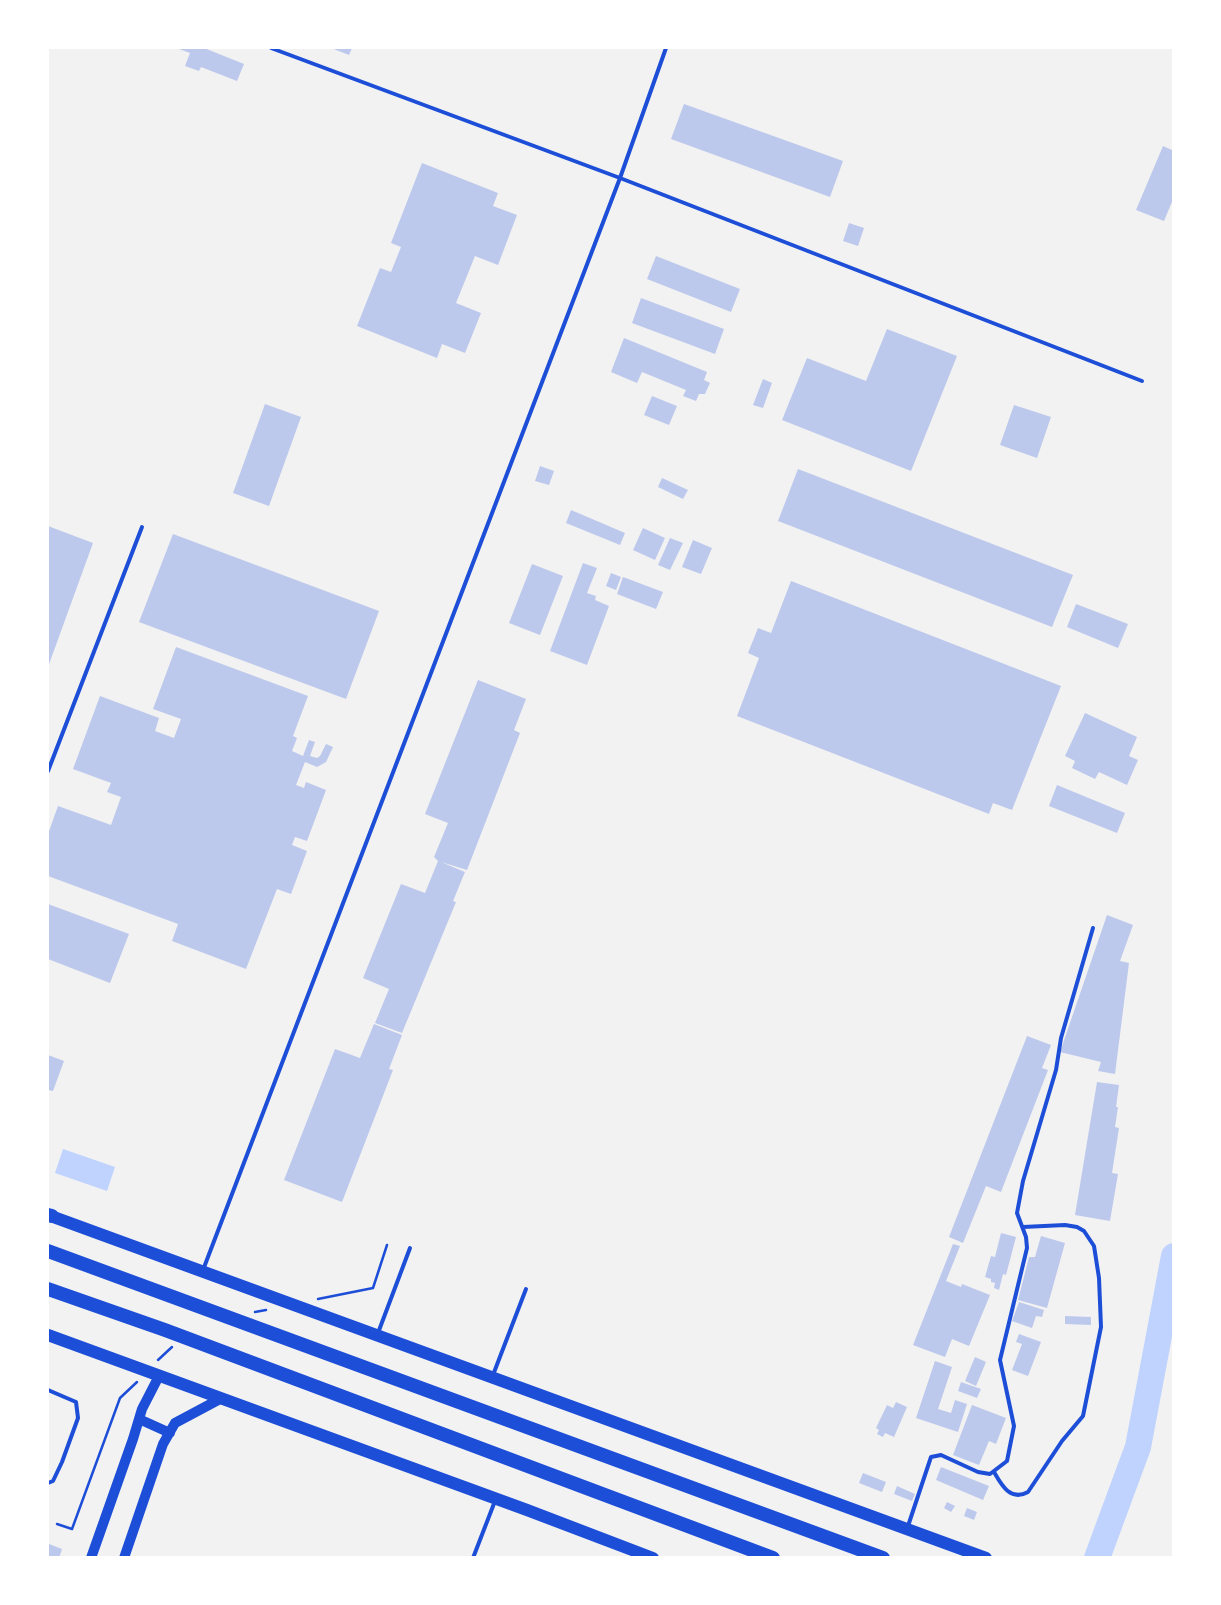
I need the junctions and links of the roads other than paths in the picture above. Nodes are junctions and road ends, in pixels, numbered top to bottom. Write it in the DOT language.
graph roads {
  1 [pos="271,48"];
  2 [pos="666,48"];
  3 [pos="620,178"];
  4 [pos="1142,381"];
  5 [pos="142,527"];
  6 [pos="48,771"];
  7 [pos="1093,928"];
  8 [pos="49,1215"];
  9 [pos="1022,1227"];
  10 [pos="410,1248"];
  11 [pos="48,1251"];
  12 [pos="202,1271"];
  13 [pos="48,1289"];
  14 [pos="526,1289"];
  15 [pos="48,1335"];
  16 [pos="377,1335"];
  17 [pos="157,1370"];
  18 [pos="492,1377"];
  19 [pos="48,1390"];
  20 [pos="220,1399"];
  21 [pos="139,1420"];
  22 [pos="170,1433"];
  23 [pos="994,1472"];
  24 [pos="48,1483"];
  25 [pos="496,1498"];
  26 [pos="907,1528"];
  27 [pos="91,1558"];
  28 [pos="124,1558"];
  29 [pos="473,1558"];
  30 [pos="653,1558"];
  31 [pos="773,1558"];
  32 [pos="883,1558"];
  33 [pos="986,1558"];
  1 -- 3 [label="lane"];
  2 -- 3 [label="lane"];
  3 -- 4 [label="lane"];
  3 -- 12 [label="lane"];
  5 -- 6 [label="lane"];
  7 -- 9 [label="lane"];
  8 -- 12 [label="main road"];
  9 -- 23 [label="lane"];
  9 -- 23 [label="lane"];
  10 -- 16 [label="lane"];
  11 -- 32 [label="highway"];
  12 -- 16 [label="main road"];
  13 -- 31 [label="highway"];
  14 -- 18 [label="lane"];
  15 -- 17 [label="main road"];
  16 -- 18 [label="main road"];
  17 -- 20 [label="main road"];
  17 -- 21 [label="main road"];
  18 -- 26 [label="main road"];
  19 -- 24 [label="lane"];
  20 -- 22 [label="main road"];
  20 -- 25 [label="main road"];
  21 -- 22 [label="main road"];
  21 -- 27 [label="main road"];
  22 -- 28 [label="main road"];
  23 -- 26 [label="lane"];
  25 -- 29 [label="lane"];
  25 -- 30 [label="main road"];
  26 -- 33 [label="main road"];
}
